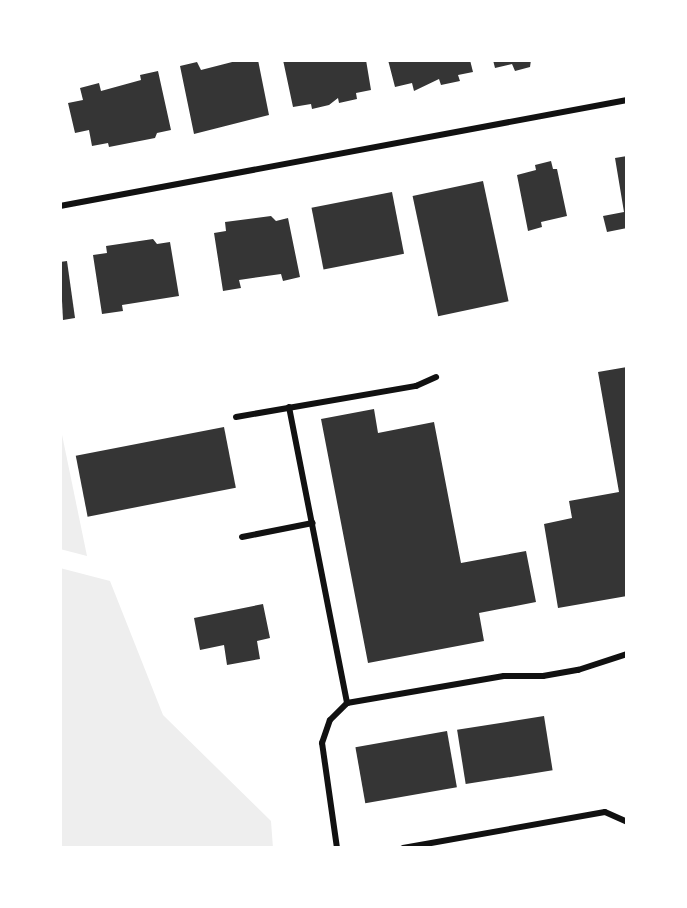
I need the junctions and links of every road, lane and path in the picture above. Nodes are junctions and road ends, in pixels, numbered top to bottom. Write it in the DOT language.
graph roads {
  1 [pos="627,100"];
  2 [pos="60,206"];
  3 [pos="436,376"];
  4 [pos="289,407"];
  5 [pos="236,417"];
  6 [pos="313,523"];
  7 [pos="242,537"];
  8 [pos="627,654"];
  9 [pos="347,703"];
  10 [pos="627,822"];
  11 [pos="337,848"];
  12 [pos="403,848"];
  1 -- 2 [label="street"];
  3 -- 4 [label="street"];
  4 -- 5 [label="street"];
  4 -- 6 [label="street"];
  6 -- 7 [label="street"];
  6 -- 9 [label="street"];
  8 -- 9 [label="street"];
  9 -- 11 [label="street"];
  10 -- 12 [label="street"];
}
